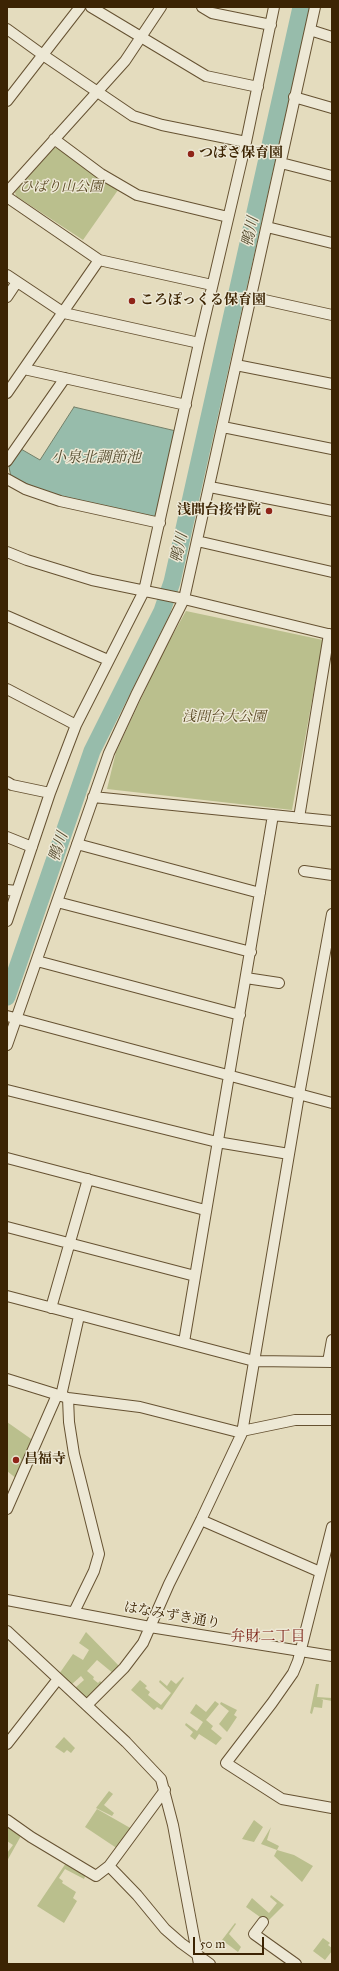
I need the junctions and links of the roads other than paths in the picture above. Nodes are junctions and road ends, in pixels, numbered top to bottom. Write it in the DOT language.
graph roads {
  1 [pos="80,7"];
  2 [pos="91,7"];
  3 [pos="161,7"];
  4 [pos="202,7"];
  5 [pos="274,7"];
  6 [pos="315,7"];
  7 [pos="234,12"];
  8 [pos="271,25"];
  9 [pos="7,29"];
  10 [pos="310,30"];
  11 [pos="332,36"];
  12 [pos="141,38"];
  13 [pos="43,55"];
  14 [pos="258,88"];
  15 [pos="98,92"];
  16 [pos="294,97"];
  17 [pos="7,101"];
  18 [pos="332,108"];
  19 [pos="54,139"];
  20 [pos="246,142"];
  21 [pos="281,163"];
  22 [pos="332,176"];
  23 [pos="7,192"];
  24 [pos="7,197"];
  25 [pos="228,217"];
  26 [pos="267,227"];
  27 [pos="332,243"];
  28 [pos="99,260"];
  29 [pos="7,275"];
  30 [pos="17,282"];
  31 [pos="212,285"];
  32 [pos="251,296"];
  33 [pos="7,297"];
  34 [pos="64,313"];
  35 [pos="332,315"];
  36 [pos="199,343"];
  37 [pos="236,365"];
  38 [pos="24,368"];
  39 [pos="64,378"];
  40 [pos="332,384"];
  41 [pos="7,393"];
  42 [pos="186,405"];
  43 [pos="223,427"];
  44 [pos="332,449"];
  45 [pos="7,461"];
  46 [pos="7,480"];
  47 [pos="210,487"];
  48 [pos="332,511"];
  49 [pos="160,523"];
  50 [pos="197,541"];
  51 [pos="7,552"];
  52 [pos="332,572"];
  53 [pos="144,591"];
  54 [pos="184,599"];
  55 [pos="7,616"];
  56 [pos="331,634"];
  57 [pos="108,660"];
  58 [pos="7,689"];
  59 [pos="76,725"];
  60 [pos="7,782"];
  61 [pos="50,793"];
  62 [pos="93,797"];
  63 [pos="273,815"];
  64 [pos="299,818"];
  65 [pos="332,821"];
  66 [pos="7,837"];
  67 [pos="77,844"];
  68 [pos="32,847"];
  69 [pos="304,871"];
  70 [pos="332,875"];
  71 [pos="12,890"];
  72 [pos="260,893"];
  73 [pos="57,902"];
  74 [pos="332,914"];
  75 [pos="7,921"];
  76 [pos="251,952"];
  77 [pos="36,961"];
  78 [pos="246,978"];
  79 [pos="279,983"];
  80 [pos="240,1015"];
  81 [pos="12,1018"];
  82 [pos="7,1045"];
  83 [pos="230,1075"];
  84 [pos="7,1090"];
  85 [pos="299,1095"];
  86 [pos="332,1103"];
  87 [pos="217,1142"];
  88 [pos="289,1154"];
  89 [pos="7,1158"];
  90 [pos="88,1179"];
  91 [pos="205,1210"];
  92 [pos="7,1227"];
  93 [pos="70,1243"];
  94 [pos="195,1276"];
  95 [pos="7,1296"];
  96 [pos="51,1308"];
  97 [pos="79,1316"];
  98 [pos="332,1340"];
  99 [pos="184,1342"];
  100 [pos="254,1361"];
  101 [pos="330,1362"];
  102 [pos="7,1379"];
  103 [pos="62,1396"];
  104 [pos="332,1420"];
  105 [pos="242,1432"];
  106 [pos="7,1509"];
  107 [pos="201,1520"];
  108 [pos="332,1527"];
  109 [pos="320,1572"];
  110 [pos="7,1600"];
  111 [pos="74,1612"];
  112 [pos="150,1627"];
  113 [pos="7,1631"];
  114 [pos="300,1650"];
  115 [pos="332,1656"];
  116 [pos="58,1679"];
  117 [pos="87,1705"];
  118 [pos="7,1744"];
  119 [pos="165,1790"];
  120 [pos="332,1808"];
  121 [pos="7,1820"];
  122 [pos="109,1866"];
  123 [pos="263,1922"];
  124 [pos="198,1960"];
  125 [pos="210,1964"];
  126 [pos="296,1964"];
  1 -- 13 [label="street"];
  2 -- 12 [label="street"];
  3 -- 12 [label="street"];
  4 -- 7 [label="street"];
  5 -- 8 [label="street"];
  6 -- 10 [label="street"];
  7 -- 8 [label="street"];
  8 -- 14 [label="street"];
  9 -- 13 [label="street"];
  10 -- 11 [label="street"];
  10 -- 16 [label="street"];
  12 -- 14 [label="street"];
  12 -- 15 [label="street"];
  13 -- 15 [label="street"];
  13 -- 17 [label="street"];
  14 -- 20 [label="street"];
  15 -- 19 [label="street"];
  15 -- 20 [label="street"];
  16 -- 18 [label="street"];
  16 -- 21 [label="street"];
  19 -- 23 [label="street"];
  19 -- 25 [label="street"];
  20 -- 25 [label="street"];
  21 -- 22 [label="street"];
  21 -- 26 [label="street"];
  24 -- 28 [label="street"];
  25 -- 31 [label="street"];
  26 -- 27 [label="street"];
  26 -- 32 [label="street"];
  28 -- 31 [label="street"];
  28 -- 34 [label="street"];
  29 -- 30 [label="street"];
  30 -- 33 [label="street"];
  30 -- 34 [label="street"];
  31 -- 36 [label="street"];
  32 -- 35 [label="street"];
  32 -- 37 [label="street"];
  34 -- 36 [label="street"];
  34 -- 38 [label="street"];
  36 -- 42 [label="street"];
  37 -- 40 [label="street"];
  37 -- 43 [label="street"];
  38 -- 39 [label="street"];
  38 -- 41 [label="street"];
  39 -- 42 [label="street"];
  39 -- 45 [label="street"];
  42 -- 49 [label="street"];
  43 -- 44 [label="street"];
  43 -- 47 [label="street"];
  46 -- 49 [label="street"];
  47 -- 48 [label="street"];
  47 -- 50 [label="street"];
  49 -- 53 [label="street"];
  50 -- 52 [label="street"];
  50 -- 54 [label="street"];
  51 -- 53 [label="street"];
  53 -- 54 [label="street"];
  53 -- 57 [label="street"];
  54 -- 56 [label="street"];
  54 -- 62 [label="street"];
  55 -- 57 [label="street"];
  56 -- 64 [label="street"];
  57 -- 59 [label="street"];
  58 -- 59 [label="street"];
  59 -- 61 [label="street"];
  60 -- 61 [label="street"];
  61 -- 68 [label="street"];
  62 -- 63 [label="street"];
  62 -- 67 [label="street"];
  63 -- 64 [label="street"];
  63 -- 72 [label="street"];
  64 -- 65 [label="street"];
  66 -- 68 [label="street"];
  67 -- 72 [label="street"];
  67 -- 73 [label="street"];
  68 -- 71 [label="street"];
  69 -- 70 [label="street"];
  71 -- 75 [label="street"];
  72 -- 76 [label="street"];
  73 -- 76 [label="street"];
  73 -- 77 [label="street"];
  74 -- 85 [label="street"];
  76 -- 78 [label="street"];
  77 -- 80 [label="street"];
  77 -- 81 [label="street"];
  78 -- 79 [label="street"];
  78 -- 80 [label="street"];
  80 -- 83 [label="street"];
  81 -- 82 [label="street"];
  81 -- 83 [label="street"];
  83 -- 85 [label="street"];
  83 -- 87 [label="street"];
  84 -- 87 [label="street"];
  85 -- 86 [label="street"];
  85 -- 88 [label="street"];
  87 -- 88 [label="street"];
  87 -- 91 [label="street"];
  88 -- 100 [label="street"];
  89 -- 90 [label="street"];
  90 -- 91 [label="street"];
  90 -- 93 [label="street"];
  91 -- 94 [label="street"];
  92 -- 93 [label="street"];
  93 -- 94 [label="street"];
  93 -- 96 [label="street"];
  94 -- 99 [label="street"];
  95 -- 96 [label="street"];
  96 -- 97 [label="street"];
  97 -- 99 [label="street"];
  97 -- 103 [label="street"];
  98 -- 101 [label="street"];
  99 -- 100 [label="street"];
  100 -- 101 [label="street"];
  100 -- 105 [label="street"];
  102 -- 103 [label="street"];
  103 -- 105 [label="street"];
  103 -- 106 [label="street"];
  103 -- 111 [label="street"];
  104 -- 105 [label="street"];
  105 -- 107 [label="street"];
  107 -- 109 [label="street"];
  107 -- 112 [label="street"];
  108 -- 109 [label="street"];
  109 -- 114 [label="street"];
  110 -- 111 [label="street, はなみずき通り"];
  111 -- 112 [label="street, はなみずき通り"];
  112 -- 114 [label="street, はなみずき通り"];
  112 -- 117 [label="street"];
  113 -- 116 [label="street"];
  114 -- 115 [label="street, はなみずき通り"];
  114 -- 120 [label="street"];
  116 -- 117 [label="street"];
  116 -- 118 [label="street"];
  117 -- 119 [label="street"];
  119 -- 122 [label="street"];
  119 -- 124 [label="street"];
  121 -- 122 [label="street"];
  122 -- 124 [label="street"];
  123 -- 126 [label="street"];
  124 -- 125 [label="street"];
}
